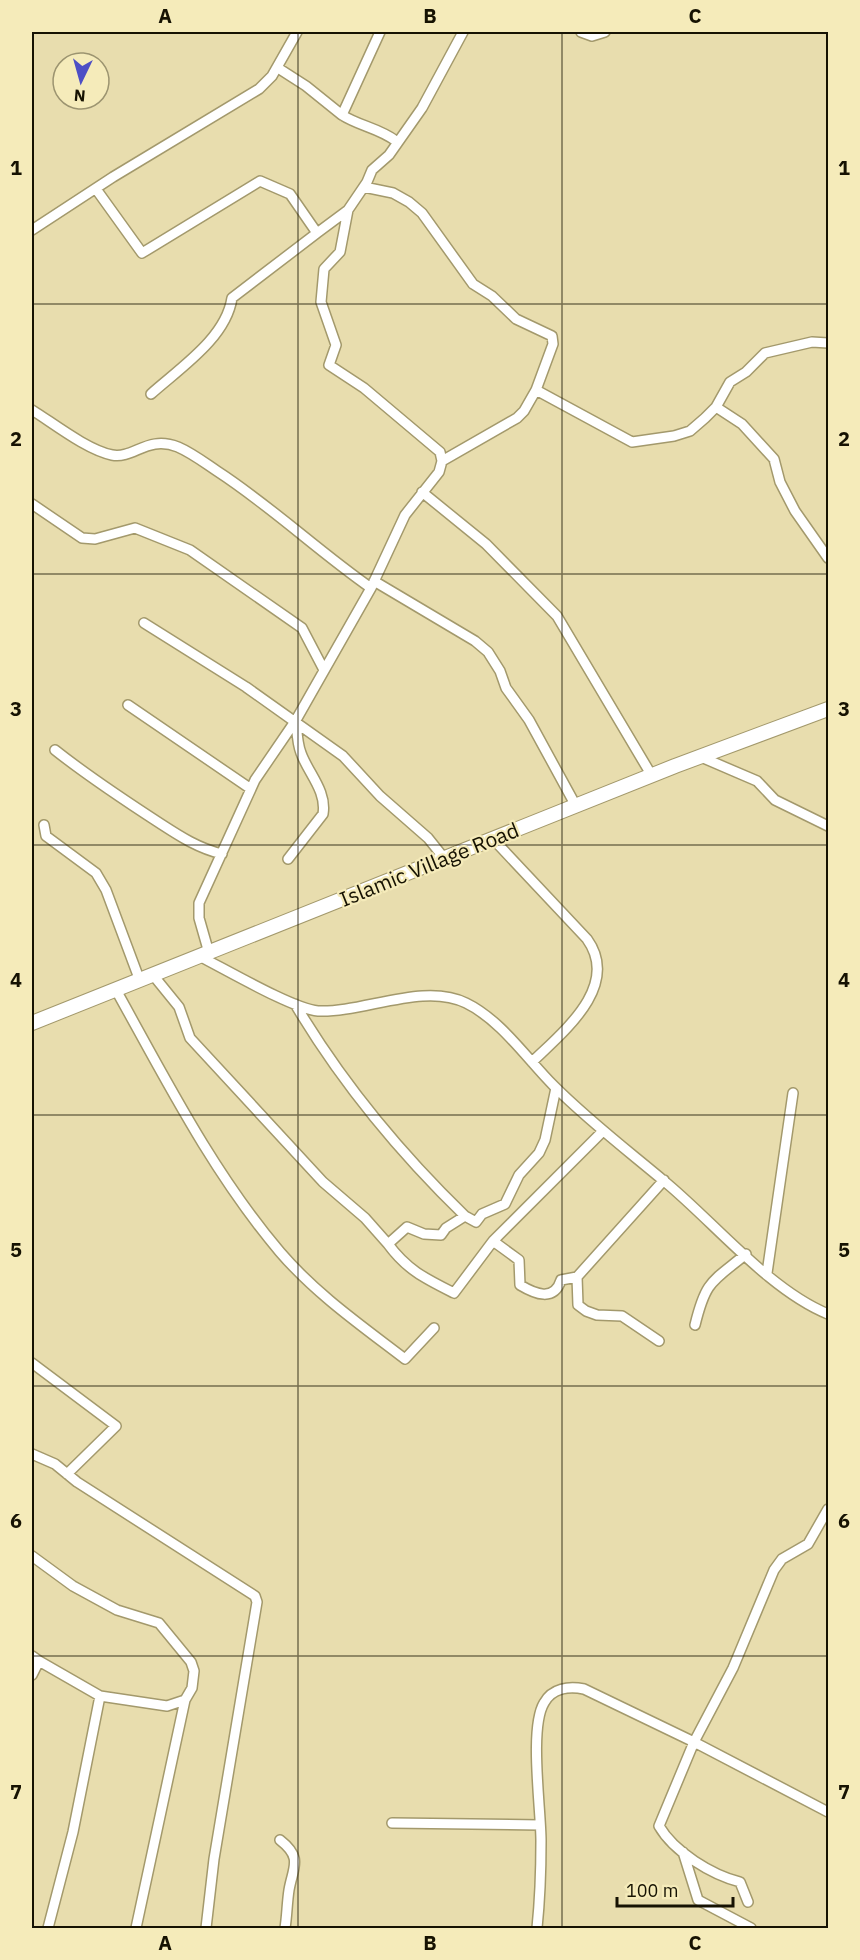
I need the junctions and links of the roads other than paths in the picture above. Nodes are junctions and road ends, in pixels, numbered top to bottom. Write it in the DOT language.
graph roads {
  1 [pos="297,32"];
  2 [pos="380,32"];
  3 [pos="463,32"];
  4 [pos="581,32"];
  5 [pos="605,32"];
  6 [pos="278,68"];
  7 [pos="342,115"];
  8 [pos="396,141"];
  9 [pos="364,186"];
  10 [pos="96,189"];
  11 [pos="348,210"];
  12 [pos="32,230"];
  13 [pos="317,233"];
  14 [pos="828,343"];
  15 [pos="536,390"];
  16 [pos="151,394"];
  17 [pos="716,407"];
  18 [pos="32,410"];
  19 [pos="442,461"];
  20 [pos="422,492"];
  21 [pos="32,504"];
  22 [pos="828,558"];
  23 [pos="373,584"];
  24 [pos="144,623"];
  25 [pos="324,670"];
  26 [pos="128,705"];
  27 [pos="828,709"];
  28 [pos="296,720"];
  29 [pos="55,750"];
  30 [pos="701,757"];
  31 [pos="652,776"];
  32 [pos="251,789"];
  33 [pos="576,806"];
  34 [pos="44,825"];
  35 [pos="828,826"];
  36 [pos="494,839"];
  37 [pos="222,854"];
  38 [pos="444,858"];
  39 [pos="288,859"];
  40 [pos="204,954"];
  41 [pos="153,975"];
  42 [pos="140,981"];
  43 [pos="116,990"];
  44 [pos="295,1004"];
  45 [pos="32,1023"];
  46 [pos="532,1062"];
  47 [pos="556,1088"];
  48 [pos="793,1094"];
  49 [pos="603,1131"];
  50 [pos="664,1180"];
  51 [pos="465,1216"];
  52 [pos="493,1241"];
  53 [pos="388,1244"];
  54 [pos="746,1254"];
  55 [pos="767,1273"];
  56 [pos="577,1277"];
  57 [pos="828,1314"];
  58 [pos="695,1325"];
  59 [pos="434,1328"];
  60 [pos="659,1341"];
  61 [pos="32,1363"];
  62 [pos="32,1454"];
  63 [pos="67,1474"];
  64 [pos="828,1509"];
  65 [pos="32,1556"];
  66 [pos="35,1659"];
  67 [pos="32,1675"];
  68 [pos="100,1696"];
  69 [pos="185,1700"];
  70 [pos="694,1742"];
  71 [pos="828,1812"];
  72 [pos="392,1823"];
  73 [pos="540,1825"];
  74 [pos="280,1840"];
  75 [pos="683,1852"];
  76 [pos="748,1902"];
  77 [pos="48,1929"];
  78 [pos="136,1929"];
  79 [pos="206,1929"];
  80 [pos="285,1929"];
  81 [pos="537,1929"];
  82 [pos="751,1929"];
  1 -- 6 [label="street"];
  2 -- 7 [label="street"];
  3 -- 8 [label="street"];
  4 -- 5 [label="street"];
  6 -- 7 [label="street"];
  6 -- 10 [label="street"];
  7 -- 8 [label="street"];
  8 -- 9 [label="street"];
  9 -- 11 [label="street"];
  9 -- 15 [label="street"];
  10 -- 12 [label="street"];
  10 -- 13 [label="street"];
  11 -- 13 [label="street"];
  11 -- 19 [label="street"];
  13 -- 16 [label="street"];
  14 -- 17 [label="street"];
  15 -- 17 [label="street"];
  15 -- 19 [label="street"];
  17 -- 22 [label="street"];
  18 -- 23 [label="street"];
  19 -- 20 [label="street"];
  20 -- 23 [label="street"];
  20 -- 31 [label="street"];
  21 -- 25 [label="street"];
  23 -- 25 [label="street"];
  23 -- 33 [label="street"];
  24 -- 28 [label="street"];
  25 -- 28 [label="street"];
  26 -- 32 [label="street"];
  27 -- 30 [label="street, Islamic Village Road"];
  28 -- 32 [label="street"];
  28 -- 38 [label="street"];
  28 -- 39 [label="street"];
  29 -- 37 [label="street"];
  30 -- 31 [label="street, Islamic Village Road"];
  30 -- 35 [label="street"];
  31 -- 33 [label="street, Islamic Village Road"];
  32 -- 37 [label="street"];
  33 -- 36 [label="street, Islamic Village Road"];
  34 -- 42 [label="street"];
  36 -- 38 [label="street, Islamic Village Road"];
  36 -- 46 [label="street"];
  37 -- 40 [label="street"];
  38 -- 40 [label="street, Islamic Village Road"];
  40 -- 41 [label="street, Islamic Village Road"];
  40 -- 44 [label="street"];
  41 -- 42 [label="street, Islamic Village Road"];
  41 -- 53 [label="street"];
  42 -- 43 [label="street, Islamic Village Road"];
  43 -- 45 [label="street, Islamic Village Road"];
  43 -- 59 [label="street"];
  44 -- 46 [label="street"];
  44 -- 51 [label="street"];
  46 -- 47 [label="street"];
  47 -- 49 [label="street"];
  47 -- 51 [label="street"];
  48 -- 55 [label="street"];
  49 -- 50 [label="street"];
  49 -- 52 [label="street"];
  50 -- 54 [label="street"];
  50 -- 56 [label="street"];
  51 -- 53 [label="street"];
  52 -- 53 [label="street"];
  52 -- 56 [label="street"];
  54 -- 55 [label="street"];
  54 -- 58 [label="street"];
  55 -- 57 [label="street"];
  56 -- 60 [label="street"];
  61 -- 63 [label="street"];
  62 -- 63 [label="street"];
  63 -- 79 [label="street"];
  64 -- 70 [label="street"];
  65 -- 69 [label="street"];
  66 -- 67 [label="street"];
  66 -- 68 [label="street"];
  68 -- 69 [label="street"];
  68 -- 77 [label="street"];
  69 -- 78 [label="street"];
  70 -- 71 [label="street"];
  70 -- 73 [label="street"];
  70 -- 75 [label="street"];
  72 -- 73 [label="street"];
  73 -- 81 [label="street"];
  74 -- 80 [label="street"];
  75 -- 76 [label="street"];
  75 -- 82 [label="street"];
}
